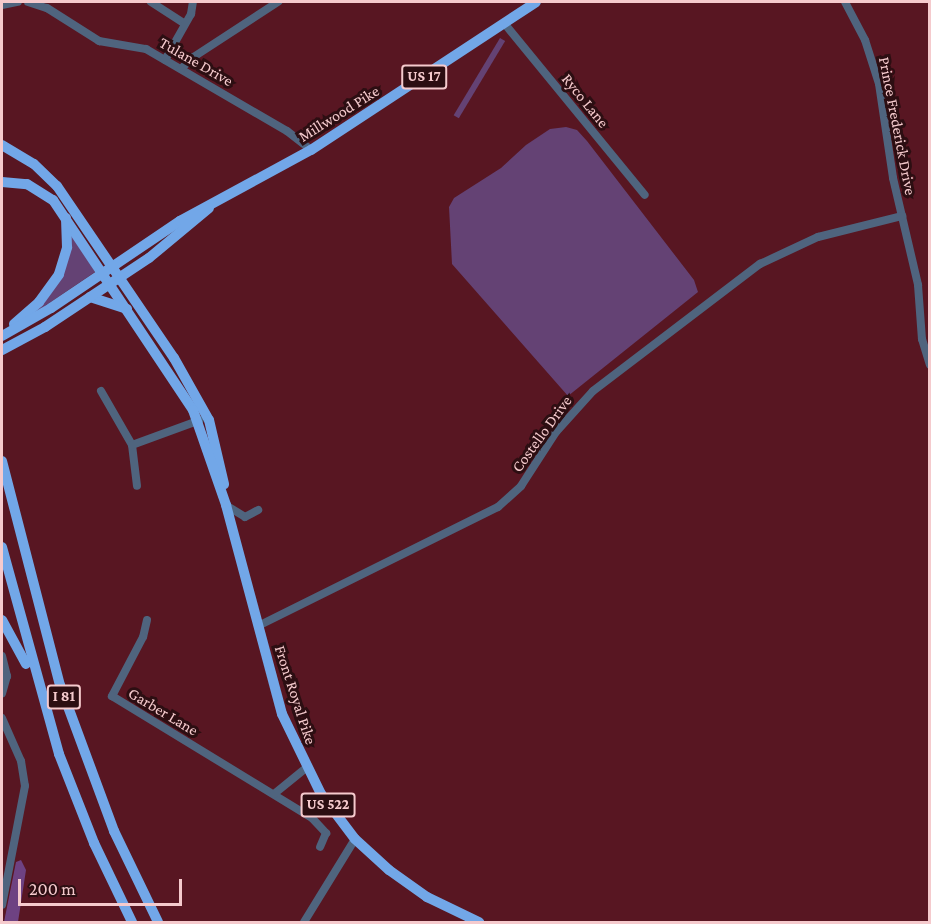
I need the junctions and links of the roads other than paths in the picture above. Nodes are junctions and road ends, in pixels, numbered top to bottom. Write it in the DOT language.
graph roads {
  1 [pos="18,2"];
  2 [pos="28,2"];
  3 [pos="151,2"];
  4 [pos="193,2"];
  5 [pos="278,2"];
  6 [pos="536,2"];
  7 [pos="845,2"];
  8 [pos="2,5"];
  9 [pos="504,23"];
  10 [pos="185,24"];
  11 [pos="165,60"];
  12 [pos="181,69"];
  13 [pos="2,146"];
  14 [pos="311,150"];
  15 [pos="2,182"];
  16 [pos="645,195"];
  17 [pos="213,204"];
  18 [pos="902,216"];
  19 [pos="66,218"];
  20 [pos="108,269"];
  21 [pos="115,280"];
  22 [pos="90,297"];
  23 [pos="129,310"];
  24 [pos="2,335"];
  25 [pos="2,350"];
  26 [pos="930,365"];
  27 [pos="100,392"];
  28 [pos="202,418"];
  29 [pos="132,445"];
  30 [pos="2,461"];
  31 [pos="137,486"];
  32 [pos="226,505"];
  33 [pos="258,510"];
  34 [pos="2,547"];
  35 [pos="2,620"];
  36 [pos="147,620"];
  37 [pos="258,626"];
  38 [pos="2,656"];
  39 [pos="2,693"];
  40 [pos="44,710"];
  41 [pos="2,718"];
  42 [pos="306,768"];
  43 [pos="274,794"];
  44 [pos="355,839"];
  45 [pos="320,847"];
  46 [pos="2,905"];
  47 [pos="132,922"];
  48 [pos="158,922"];
  49 [pos="304,922"];
  50 [pos="479,922"];
  1 -- 8 [label="street"];
  2 -- 11 [label="street, Tulane Drive"];
  3 -- 10 [label="street"];
  4 -- 10 [label="street"];
  5 -- 12 [label="street"];
  6 -- 9 [label="highway, Millwood Pike / US 17"];
  7 -- 18 [label="street, Prince Frederick Drive"];
  9 -- 14 [label="highway, Millwood Pike / US 17"];
  9 -- 16 [label="street, Ryco Lane"];
  10 -- 11 [label="street"];
  11 -- 12 [label="street, Tulane Drive"];
  12 -- 14 [label="street, Tulane Drive"];
  13 -- 20 [label="highway"];
  14 -- 17 [label="highway, Millwood Pike / US 17"];
  15 -- 19 [label="highway"];
  17 -- 20 [label="highway, Millwood Pike / US 17"];
  17 -- 21 [label="highway, Millwood Pike / US 17"];
  18 -- 26 [label="street, Prince Frederick Drive"];
  18 -- 37 [label="street, Costello Drive"];
  19 -- 20 [label="highway"];
  19 -- 24 [label="highway"];
  20 -- 21 [label="highway, Front Royal Pike"];
  20 -- 24 [label="highway, Millwood Pike / US 17"];
  21 -- 22 [label="highway, Millwood Pike / US 17"];
  21 -- 23 [label="highway, Front Royal Pike / US 522"];
  21 -- 28 [label="highway, Front Royal Pike / US 522"];
  22 -- 23 [label="highway"];
  22 -- 25 [label="highway, Millwood Pike / US 17"];
  23 -- 28 [label="highway, Front Royal Pike / US 522"];
  27 -- 29 [label="street"];
  28 -- 29 [label="street"];
  28 -- 32 [label="highway, Front Royal Pike / US 522"];
  29 -- 31 [label="street"];
  30 -- 48 [label="highway, I 81"];
  32 -- 33 [label="street"];
  32 -- 37 [label="highway, Front Royal Pike / US 522"];
  34 -- 40 [label="highway, I 81"];
  35 -- 40 [label="highway"];
  36 -- 43 [label="street, Garber Lane"];
  37 -- 42 [label="highway, Front Royal Pike / US 522"];
  38 -- 39 [label="street"];
  40 -- 47 [label="highway, I 81"];
  41 -- 46 [label="street"];
  42 -- 43 [label="street"];
  42 -- 44 [label="highway, Front Royal Pike / US 522"];
  43 -- 45 [label="street, Garber Lane"];
  44 -- 49 [label="street"];
  44 -- 50 [label="highway, Front Royal Pike / US 522"];
}
